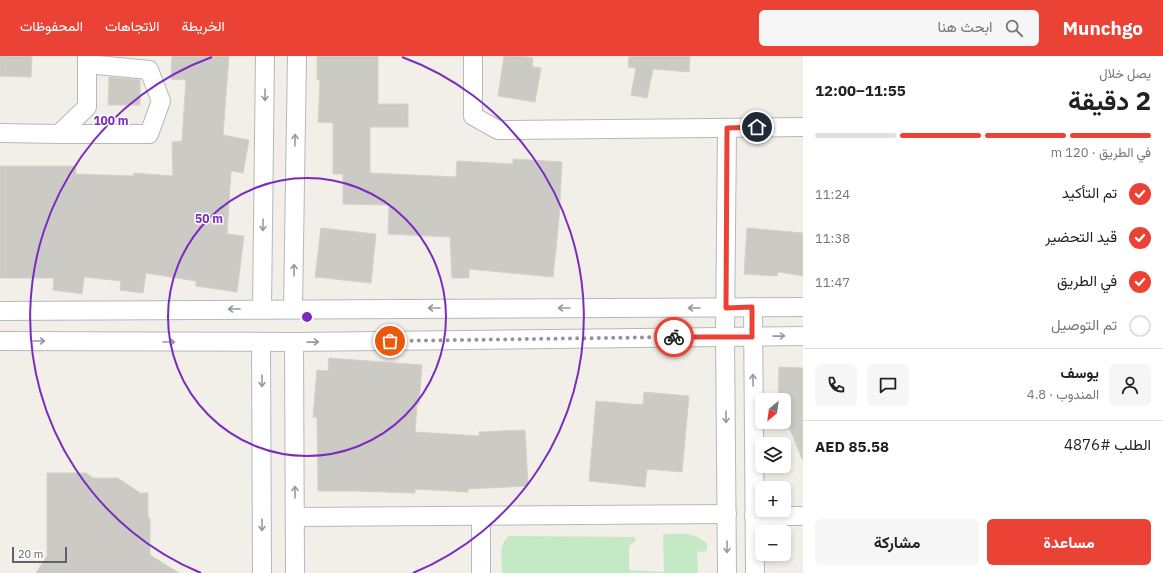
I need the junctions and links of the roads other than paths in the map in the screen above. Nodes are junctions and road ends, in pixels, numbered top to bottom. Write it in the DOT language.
graph roads {
  1 [pos="265,56"];
  2 [pos="297,56"];
  3 [pos="473,56"];
  4 [pos="87,60"];
  5 [pos="803,126"];
  6 [pos="727,128"];
  7 [pos="0,133"];
  8 [pos="59,134"];
  9 [pos="752,307"];
  10 [pos="803,307"];
  11 [pos="293,308"];
  12 [pos="726,308"];
  13 [pos="262,309"];
  14 [pos="0,311"];
  15 [pos="725,336"];
  16 [pos="803,336"];
  17 [pos="752,337"];
  18 [pos="0,341"];
  19 [pos="261,342"];
  20 [pos="294,342"];
  21 [pos="727,514"];
  22 [pos="481,516"];
  23 [pos="754,516"];
  24 [pos="803,516"];
  25 [pos="295,517"];
  26 [pos="262,573"];
  27 [pos="295,573"];
  28 [pos="481,573"];
  29 [pos="727,573"];
  30 [pos="755,573"];
  1 -- 13 [label="street, one-way"];
  11 -- 2 [label="street, one-way"];
  3 -- 6 [label="street"];
  4 -- 8 [label="street"];
  4 -- 8 [label="street"];
  5 -- 6 [label="street"];
  6 -- 12 [label="street"];
  7 -- 8 [label="street"];
  9 -- 10 [label="street"];
  9 -- 12 [label="street"];
  9 -- 17 [label="street"];
  12 -- 11 [label="street, one-way"];
  11 -- 13 [label="street"];
  12 -- 15 [label="street"];
  13 -- 14 [label="street, one-way"];
  15 -- 17 [label="street"];
  20 -- 15 [label="street, one-way"];
  15 -- 21 [label="street, one-way"];
  17 -- 16 [label="street, one-way"];
  23 -- 17 [label="street, one-way"];
  18 -- 19 [label="street, one-way"];
  19 -- 20 [label="street"];
  19 -- 26 [label="street, one-way"];
  25 -- 20 [label="street, one-way"];
  21 -- 22 [label="street"];
  21 -- 29 [label="street, one-way"];
  22 -- 25 [label="street"];
  22 -- 28 [label="street"];
  23 -- 24 [label="street"];
  23 -- 30 [label="street"];
  25 -- 27 [label="street"];
}
